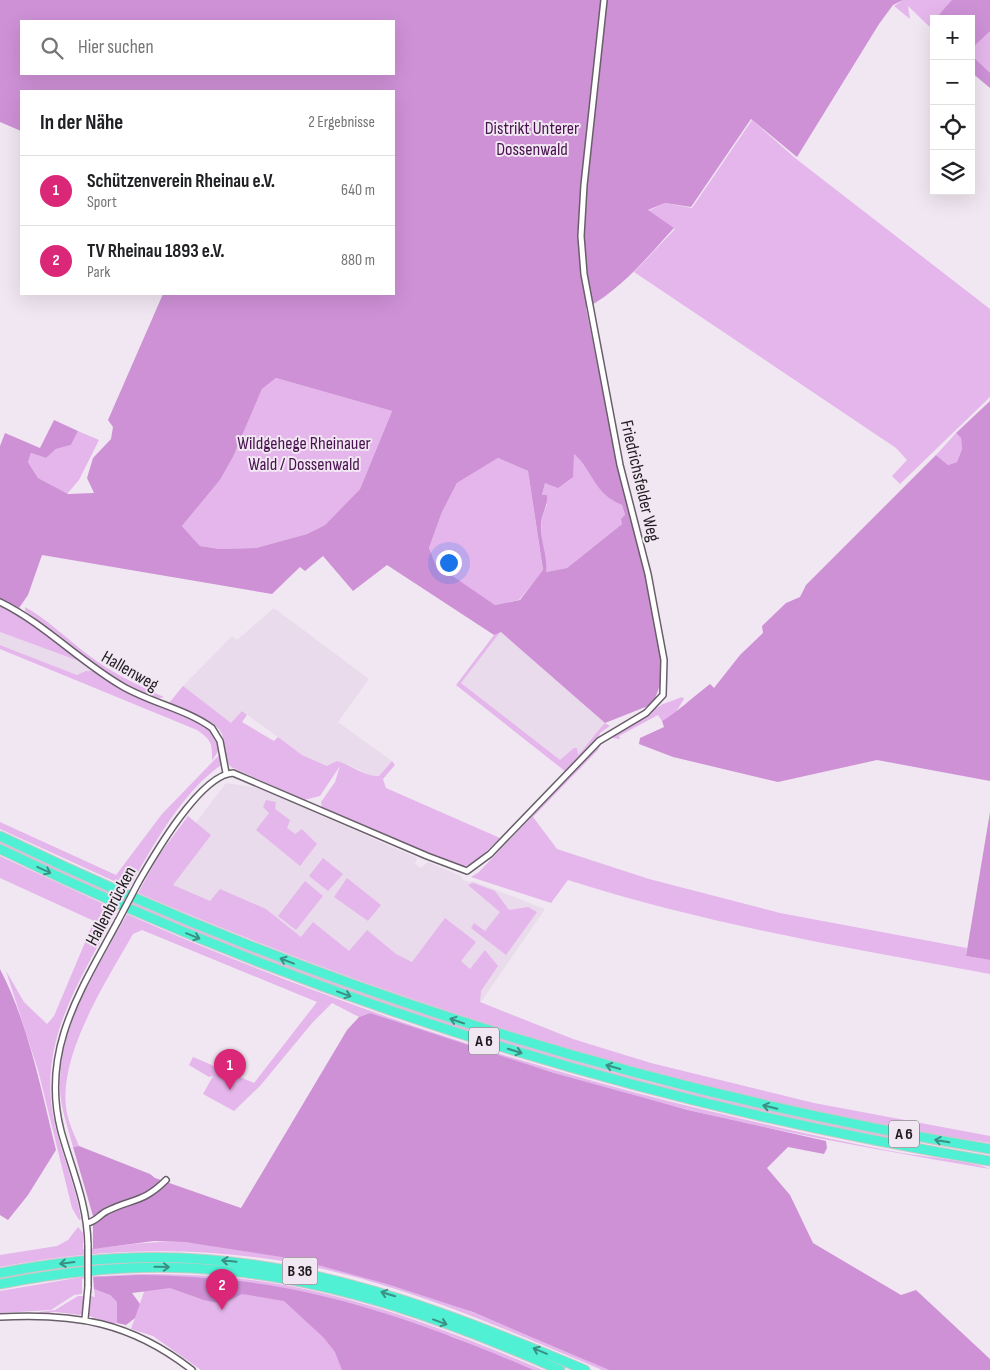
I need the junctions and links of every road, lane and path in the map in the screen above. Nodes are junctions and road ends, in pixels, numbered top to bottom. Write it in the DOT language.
graph roads {
  1 [pos="604,0"];
  2 [pos="0,602"];
  3 [pos="226,773"];
  4 [pos="0,836"];
  5 [pos="0,849"];
  6 [pos="990,1149"];
  7 [pos="990,1161"];
  8 [pos="166,1180"];
  9 [pos="87,1223"];
  10 [pos="0,1273"];
  11 [pos="0,1284"];
  12 [pos="0,1317"];
  13 [pos="85,1319"];
  14 [pos="192,1370"];
  15 [pos="560,1370"];
  16 [pos="584,1370"];
  1 -- 3 [label="street, Friedrichsfelder Weg"];
  2 -- 3 [label="street, Hallenweg"];
  3 -- 9 [label="street, Hallenbrücken, bridge"];
  6 -- 4 [label="highway, A 6, one-way"];
  5 -- 7 [label="highway, A 6, one-way"];
  8 -- 9 [label="street"];
  9 -- 13 [label="street, Hallenbrücken, bridge"];
  16 -- 10 [label="highway, B 36, one-way"];
  11 -- 15 [label="highway, B 36, one-way"];
  12 -- 13 [label="street"];
  13 -- 14 [label="street"];
}
